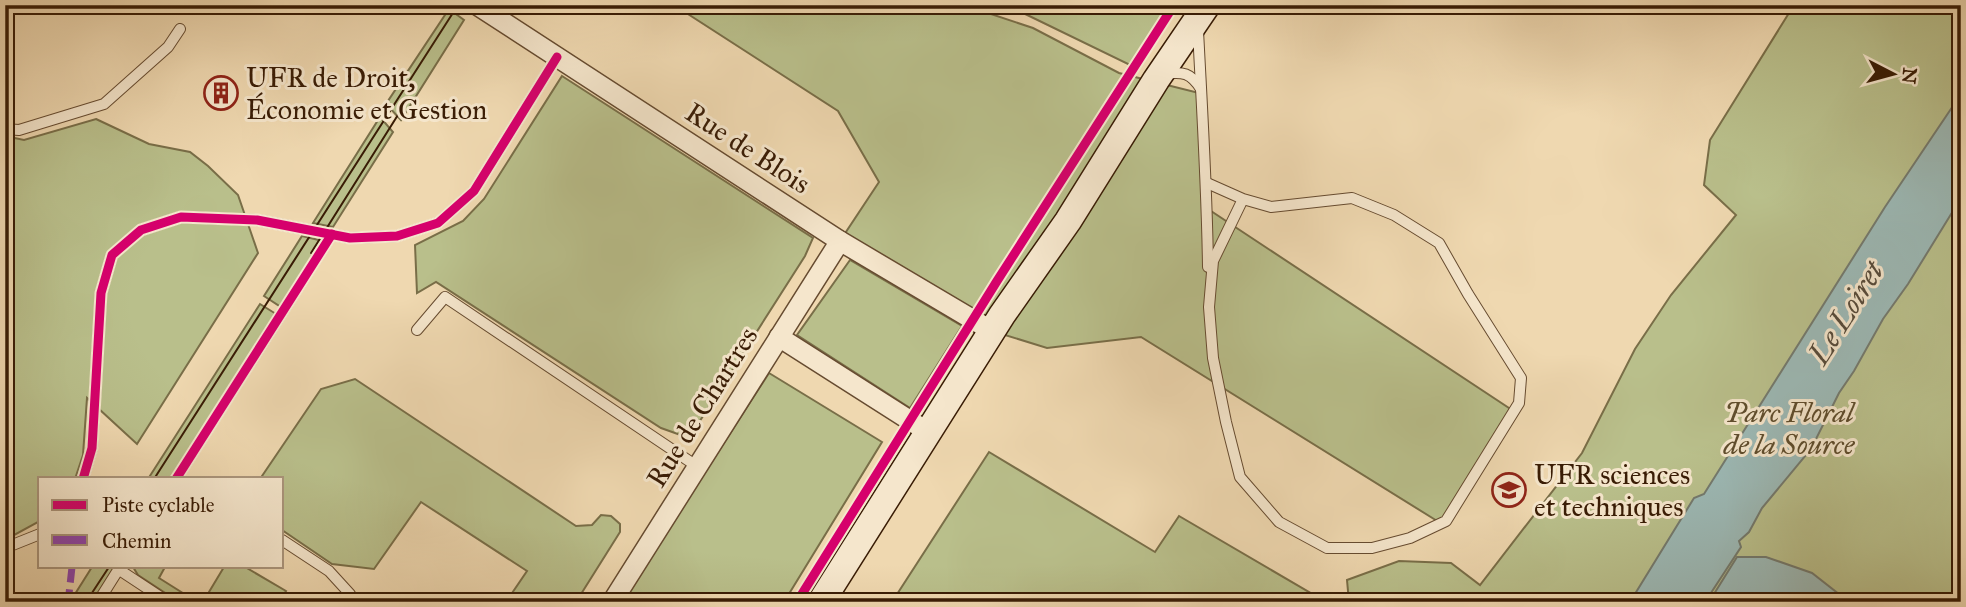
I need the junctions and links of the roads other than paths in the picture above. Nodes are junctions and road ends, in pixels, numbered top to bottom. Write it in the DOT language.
graph roads {
  1 [pos="477,5"];
  2 [pos="1202,12"];
  3 [pos="180,29"];
  4 [pos="557,57"];
  5 [pos="1160,74"];
  6 [pos="1201,89"];
  7 [pos="5,129"];
  8 [pos="1207,183"];
  9 [pos="1243,199"];
  10 [pos="332,234"];
  11 [pos="840,241"];
  12 [pos="1209,306"];
  13 [pos="417,330"];
  14 [pos="992,331"];
  15 [pos="779,337"];
  16 [pos="928,432"];
  17 [pos="698,467"];
  18 [pos="84,477"];
  19 [pos="181,477"];
  20 [pos="38,535"];
  21 [pos="284,541"];
  22 [pos="5,548"];
  23 [pos="119,568"];
  24 [pos="98,602"];
  25 [pos="168,602"];
  26 [pos="350,602"];
  27 [pos="612,602"];
  28 [pos="821,602"];
  1 -- 4 [label="street, Rue de Blois"];
  2 -- 5 [label="main road"];
  2 -- 6 [label="lane"];
  3 -- 7 [label="lane"];
  4 -- 10 [label="lane"];
  4 -- 11 [label="street, Rue de Blois"];
  5 -- 6 [label="lane"];
  5 -- 14 [label="main road"];
  6 -- 8 [label="lane"];
  8 -- 9 [label="lane"];
  8 -- 12 [label="lane"];
  9 -- 12 [label="lane"];
  9 -- 12 [label="lane"];
  10 -- 18 [label="lane"];
  10 -- 19 [label="lane"];
  11 -- 14 [label="street, Rue de Blois"];
  11 -- 15 [label="street, Rue de Chartres"];
  13 -- 17 [label="lane"];
  14 -- 16 [label="main road"];
  15 -- 16 [label="street"];
  15 -- 17 [label="street, Rue de Chartres"];
  16 -- 28 [label="main road"];
  17 -- 27 [label="street, Rue de Chartres"];
  20 -- 22 [label="lane"];
  21 -- 26 [label="lane"];
  23 -- 24 [label="lane"];
  23 -- 25 [label="lane"];
}
